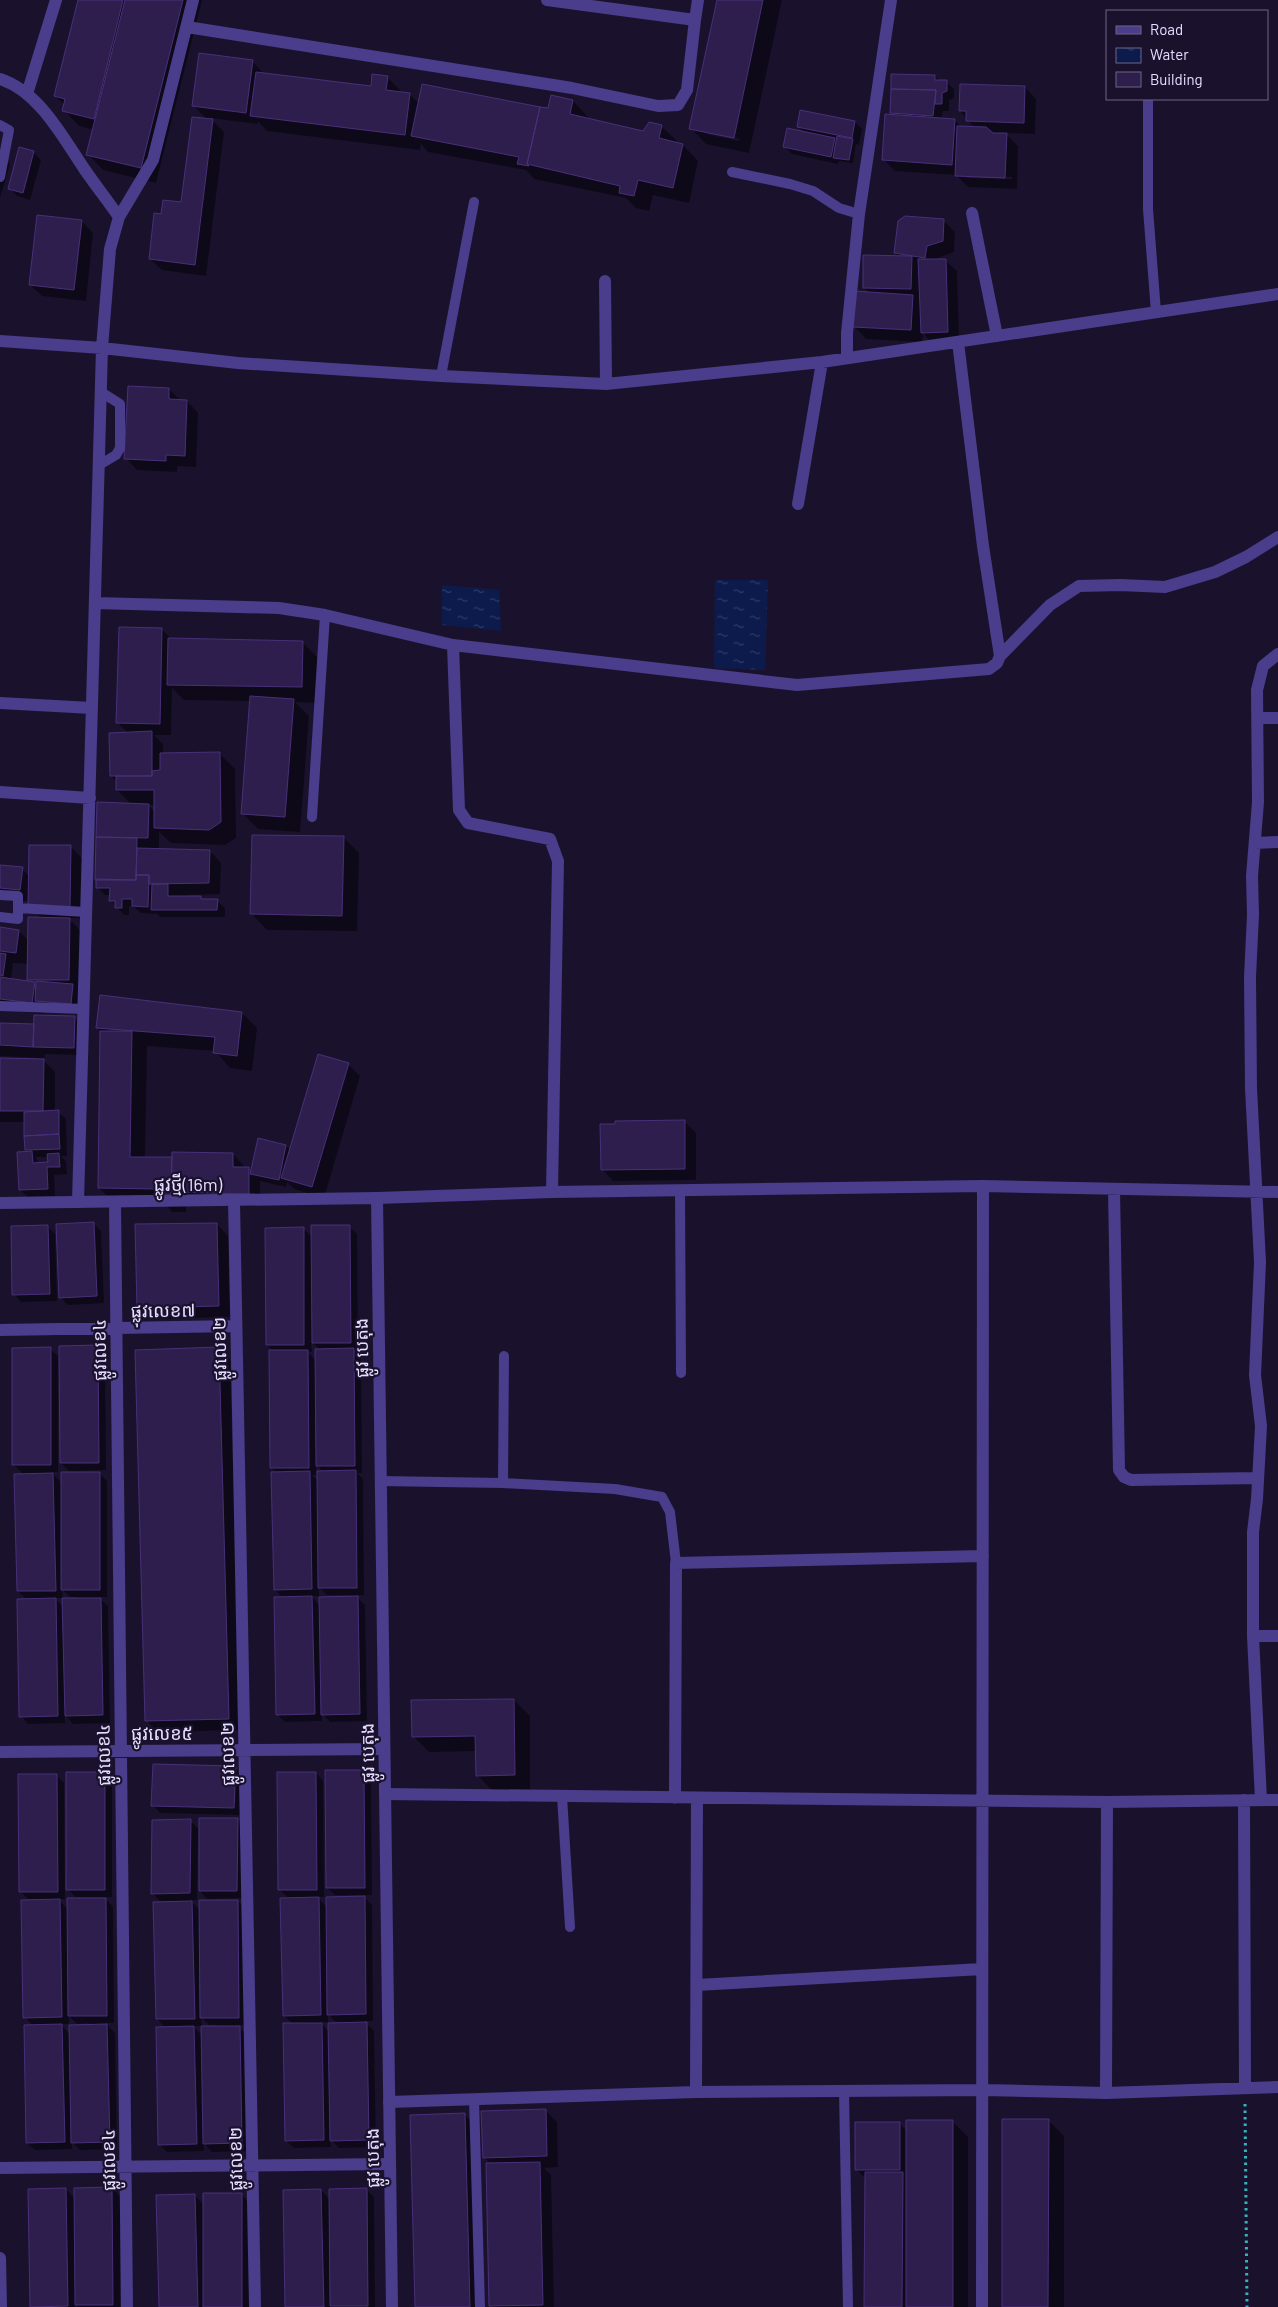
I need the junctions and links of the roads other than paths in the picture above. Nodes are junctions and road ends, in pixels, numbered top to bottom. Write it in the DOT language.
graph roads {
  1 [pos="56,0"];
  2 [pos="193,0"];
  3 [pos="547,0"];
  4 [pos="698,0"];
  5 [pos="891,0"];
  6 [pos="694,20"];
  7 [pos="188,27"];
  8 [pos="0,79"];
  9 [pos="27,94"];
  10 [pos="1148,100"];
  11 [pos="0,125"];
  12 [pos="732,172"];
  13 [pos="0,177"];
  14 [pos="474,202"];
  15 [pos="972,213"];
  16 [pos="859,214"];
  17 [pos="119,217"];
  18 [pos="605,281"];
  19 [pos="1278,294"];
  20 [pos="1156,312"];
  21 [pos="997,336"];
  22 [pos="0,341"];
  23 [pos="958,342"];
  24 [pos="102,348"];
  25 [pos="847,356"];
  26 [pos="822,362"];
  27 [pos="441,376"];
  28 [pos="606,384"];
  29 [pos="101,392"];
  30 [pos="99,465"];
  31 [pos="798,504"];
  32 [pos="1278,537"];
  33 [pos="95,603"];
  34 [pos="325,615"];
  35 [pos="453,645"];
  36 [pos="1278,654"];
  37 [pos="1000,656"];
  38 [pos="0,702"];
  39 [pos="92,708"];
  40 [pos="1258,718"];
  41 [pos="1278,718"];
  42 [pos="0,792"];
  43 [pos="90,798"];
  44 [pos="312,817"];
  45 [pos="1278,842"];
  46 [pos="1255,843"];
  47 [pos="0,895"];
  48 [pos="18,908"];
  49 [pos="86,912"];
  50 [pos="0,917"];
  51 [pos="0,1006"];
  52 [pos="84,1009"];
  53 [pos="983,1186"];
  54 [pos="1114,1190"];
  55 [pos="680,1191"];
  56 [pos="552,1192"];
  57 [pos="1255,1192"];
  58 [pos="1278,1192"];
  59 [pos="377,1198"];
  60 [pos="234,1201"];
  61 [pos="78,1202"];
  62 [pos="115,1202"];
  63 [pos="0,1203"];
  64 [pos="236,1326"];
  65 [pos="116,1328"];
  66 [pos="0,1330"];
  67 [pos="504,1356"];
  68 [pos="681,1373"];
  69 [pos="1258,1478"];
  70 [pos="380,1481"];
  71 [pos="503,1483"];
  72 [pos="983,1556"];
  73 [pos="676,1564"];
  74 [pos="1253,1636"];
  75 [pos="1278,1636"];
  76 [pos="384,1748"];
  77 [pos="244,1750"];
  78 [pos="121,1751"];
  79 [pos="0,1752"];
  80 [pos="385,1794"];
  81 [pos="562,1796"];
  82 [pos="675,1798"];
  83 [pos="697,1798"];
  84 [pos="1244,1800"];
  85 [pos="1261,1800"];
  86 [pos="1278,1800"];
  87 [pos="982,1801"];
  88 [pos="1107,1802"];
  89 [pos="570,1927"];
  90 [pos="982,1969"];
  91 [pos="697,1985"];
  92 [pos="1278,2087"];
  93 [pos="1245,2088"];
  94 [pos="982,2090"];
  95 [pos="844,2091"];
  96 [pos="696,2092"];
  97 [pos="1106,2093"];
  98 [pos="474,2100"];
  99 [pos="389,2102"];
  100 [pos="390,2164"];
  101 [pos="252,2166"];
  102 [pos="126,2167"];
  103 [pos="0,2168"];
  104 [pos="0,2258"];
  105 [pos="848,2306"];
  106 [pos="0,2307"];
  107 [pos="127,2307"];
  108 [pos="255,2307"];
  109 [pos="392,2307"];
  110 [pos="480,2307"];
  111 [pos="982,2307"];
  1 -- 9 [label="street"];
  2 -- 7 [label="street"];
  3 -- 6 [label="street"];
  4 -- 6 [label="street"];
  5 -- 16 [label="street"];
  6 -- 7 [label="street"];
  7 -- 17 [label="street"];
  8 -- 9 [label="street"];
  9 -- 17 [label="street"];
  10 -- 20 [label="lane"];
  11 -- 13 [label="lane"];
  12 -- 16 [label="lane"];
  14 -- 27 [label="lane"];
  15 -- 21 [label="street"];
  16 -- 25 [label="street"];
  17 -- 24 [label="street"];
  18 -- 28 [label="street"];
  19 -- 20 [label="street"];
  20 -- 21 [label="street"];
  21 -- 23 [label="street"];
  22 -- 24 [label="street"];
  23 -- 25 [label="street"];
  23 -- 37 [label="street"];
  24 -- 27 [label="street"];
  24 -- 29 [label="street"];
  25 -- 26 [label="street"];
  26 -- 28 [label="street"];
  26 -- 31 [label="street"];
  27 -- 28 [label="street"];
  29 -- 30 [label="street"];
  29 -- 30 [label="lane"];
  30 -- 33 [label="street"];
  32 -- 37 [label="street"];
  33 -- 34 [label="street"];
  33 -- 39 [label="street"];
  34 -- 35 [label="street"];
  34 -- 44 [label="lane"];
  35 -- 37 [label="street"];
  35 -- 56 [label="street"];
  36 -- 40 [label="street"];
  38 -- 39 [label="street"];
  39 -- 43 [label="street"];
  40 -- 41 [label="street"];
  40 -- 46 [label="street"];
  42 -- 43 [label="street"];
  43 -- 49 [label="street"];
  45 -- 46 [label="street"];
  46 -- 57 [label="street"];
  47 -- 48 [label="lane"];
  48 -- 49 [label="lane"];
  48 -- 50 [label="lane"];
  49 -- 52 [label="street"];
  51 -- 52 [label="lane"];
  52 -- 61 [label="street"];
  53 -- 54 [label="street, ផ្លូវថ្មី(16m)"];
  53 -- 55 [label="street, ផ្លូវថ្មី(16m)"];
  53 -- 72 [label="street"];
  54 -- 57 [label="street, ផ្លូវថ្មី(16m)"];
  54 -- 69 [label="street"];
  55 -- 56 [label="street, ផ្លូវថ្មី(16m)"];
  55 -- 68 [label="lane"];
  56 -- 59 [label="street, ផ្លូវថ្មី(16m)"];
  57 -- 58 [label="street, ផ្លូវថ្មី(16m)"];
  57 -- 69 [label="street"];
  59 -- 60 [label="street, ផ្លូវថ្មី(16m)"];
  59 -- 70 [label="street, ផ្លូវ បេតុង"];
  60 -- 62 [label="street, ផ្លូវថ្មី(16m)"];
  60 -- 64 [label="street, ផ្លូវលេខ២"];
  61 -- 62 [label="street, ផ្លូវថ្មី(16m)"];
  61 -- 63 [label="street, ផ្លូវថ្មី(16m)"];
  62 -- 65 [label="street, ផ្លូវលេខ៤"];
  64 -- 65 [label="street, ផ្លុវលេខ៧"];
  64 -- 77 [label="street, ផ្លូវលេខ២"];
  65 -- 66 [label="street, ផ្លុវលេខ៧"];
  65 -- 78 [label="street, ផ្លូវលេខ៤"];
  67 -- 71 [label="lane"];
  69 -- 74 [label="street"];
  70 -- 71 [label="lane"];
  70 -- 76 [label="street, ផ្លូវ បេតុង"];
  71 -- 73 [label="lane"];
  72 -- 73 [label="street"];
  72 -- 87 [label="street"];
  73 -- 82 [label="street"];
  74 -- 75 [label="street"];
  74 -- 85 [label="street"];
  76 -- 77 [label="street, ផ្លូវលេខ៥"];
  76 -- 80 [label="street, ផ្លូវ បេតុង"];
  77 -- 78 [label="street, ផ្លូវលេខ៥"];
  77 -- 101 [label="street, ផ្លូវលេខ២"];
  78 -- 79 [label="street, ផ្លូវលេខ៥"];
  78 -- 102 [label="street, ផ្លូវលេខ៤"];
  80 -- 81 [label="street"];
  80 -- 99 [label="street, ផ្លូវ បេតុង"];
  81 -- 82 [label="street"];
  81 -- 89 [label="lane"];
  82 -- 83 [label="street"];
  83 -- 87 [label="street"];
  83 -- 91 [label="street"];
  84 -- 85 [label="street"];
  84 -- 88 [label="street"];
  84 -- 93 [label="street"];
  85 -- 86 [label="street"];
  87 -- 88 [label="street"];
  87 -- 90 [label="street"];
  88 -- 97 [label="street"];
  90 -- 91 [label="street"];
  90 -- 94 [label="street"];
  91 -- 96 [label="street"];
  92 -- 93 [label="street"];
  93 -- 97 [label="street"];
  94 -- 95 [label="street"];
  94 -- 97 [label="street"];
  94 -- 111 [label="street"];
  95 -- 96 [label="street"];
  95 -- 105 [label="lane"];
  96 -- 98 [label="street"];
  98 -- 99 [label="street"];
  98 -- 110 [label="lane"];
  99 -- 100 [label="street, ផ្លូវ បេតុង"];
  100 -- 101 [label="street"];
  100 -- 109 [label="street, ផ្លូវ បេតុង"];
  101 -- 102 [label="street"];
  101 -- 108 [label="street, ផ្លូវលេខ២"];
  102 -- 103 [label="street"];
  102 -- 107 [label="street, ផ្លូវលេខ៤"];
  104 -- 106 [label="street"];
}
